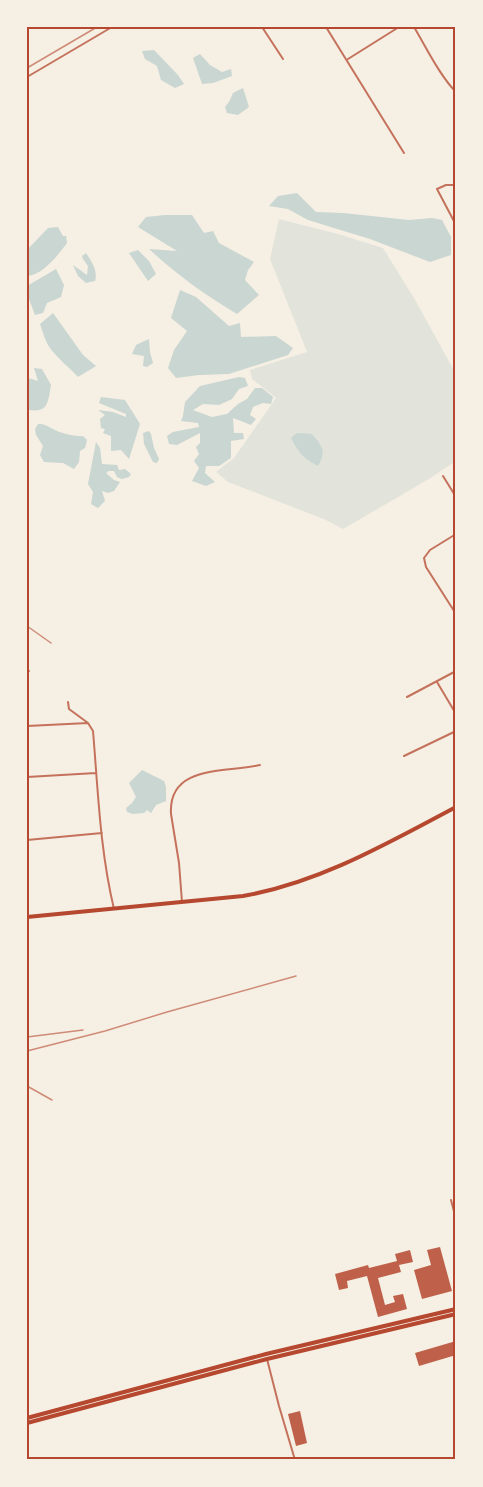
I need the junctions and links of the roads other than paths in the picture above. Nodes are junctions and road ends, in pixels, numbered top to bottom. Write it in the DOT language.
graph roads {
  1 [pos="112,27"];
  2 [pos="262,27"];
  3 [pos="326,27"];
  4 [pos="399,27"];
  5 [pos="414,27"];
  6 [pos="283,59"];
  7 [pos="347,60"];
  8 [pos="27,77"];
  9 [pos="456,92"];
  10 [pos="404,153"];
  11 [pos="453,185"];
  12 [pos="456,225"];
  13 [pos="443,476"];
  14 [pos="456,498"];
  15 [pos="456,534"];
  16 [pos="456,614"];
  17 [pos="456,671"];
  18 [pos="437,682"];
  19 [pos="407,697"];
  20 [pos="68,702"];
  21 [pos="456,714"];
  22 [pos="88,723"];
  23 [pos="27,726"];
  24 [pos="456,731"];
  25 [pos="404,756"];
  26 [pos="260,765"];
  27 [pos="96,773"];
  28 [pos="27,777"];
  29 [pos="456,807"];
  30 [pos="102,832"];
  31 [pos="27,840"];
  32 [pos="182,902"];
  33 [pos="114,909"];
  34 [pos="27,917"];
  35 [pos="451,1200"];
  36 [pos="456,1219"];
  37 [pos="456,1309"];
  38 [pos="456,1314"];
  39 [pos="266,1357"];
  40 [pos="89,1404"];
  41 [pos="27,1418"];
  42 [pos="27,1423"];
  43 [pos="294,1460"];
  1 -- 8 [label="street"];
  2 -- 6 [label="street"];
  3 -- 7 [label="street"];
  4 -- 7 [label="street"];
  5 -- 9 [label="street"];
  7 -- 10 [label="street"];
  11 -- 12 [label="street"];
  13 -- 14 [label="street"];
  15 -- 16 [label="street"];
  17 -- 18 [label="street"];
  18 -- 19 [label="street"];
  18 -- 21 [label="street"];
  20 -- 22 [label="street"];
  22 -- 23 [label="street"];
  22 -- 27 [label="street"];
  24 -- 25 [label="street"];
  26 -- 32 [label="street"];
  27 -- 28 [label="street"];
  27 -- 30 [label="street"];
  29 -- 32 [label="main road"];
  30 -- 31 [label="street"];
  30 -- 33 [label="street"];
  32 -- 33 [label="main road"];
  33 -- 34 [label="main road"];
  35 -- 36 [label="street"];
  37 -- 39 [label="main road"];
  38 -- 39 [label="main road"];
  39 -- 40 [label="main road"];
  39 -- 43 [label="street"];
  40 -- 41 [label="main road"];
  40 -- 42 [label="main road"];
}
